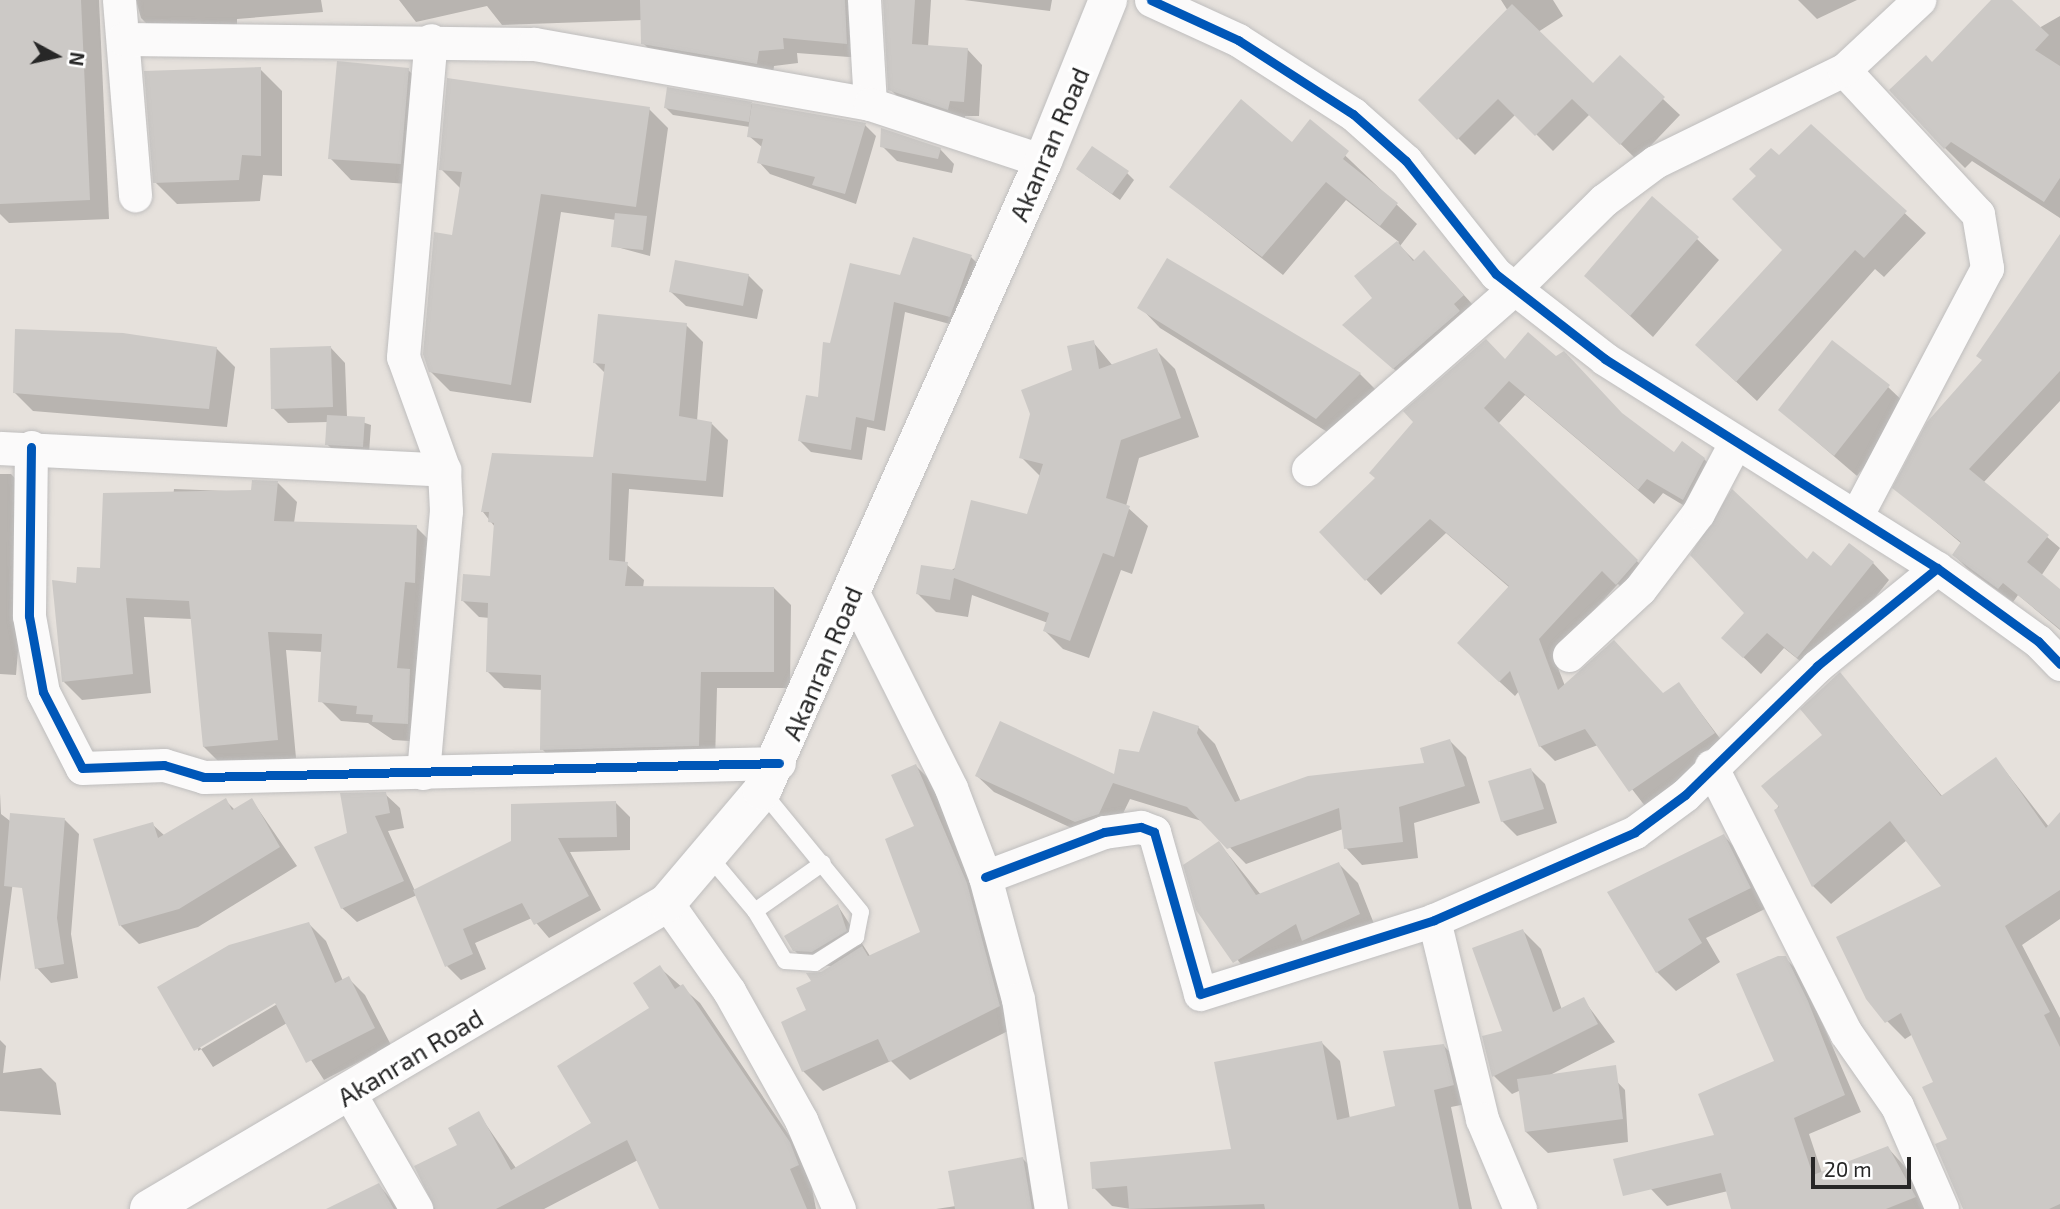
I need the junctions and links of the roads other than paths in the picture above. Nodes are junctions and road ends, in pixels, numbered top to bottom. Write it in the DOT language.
graph roads {
  1 [pos="118,0"];
  2 [pos="864,0"];
  3 [pos="1108,0"];
  4 [pos="1151,0"];
  5 [pos="1919,0"];
  6 [pos="123,39"];
  7 [pos="431,40"];
  8 [pos="1844,70"];
  9 [pos="870,104"];
  10 [pos="1043,161"];
  11 [pos="135,195"];
  12 [pos="1515,288"];
  13 [pos="1735,443"];
  14 [pos="16,448"];
  15 [pos="1308,469"];
  16 [pos="444,470"];
  17 [pos="1856,516"];
  18 [pos="1937,568"];
  19 [pos="852,591"];
  20 [pos="1569,655"];
  21 [pos="2060,663"];
  22 [pos="1711,766"];
  23 [pos="423,773"];
  24 [pos="770,777"];
  25 [pos="706,853"];
  26 [pos="824,863"];
  27 [pos="985,877"];
  28 [pos="667,903"];
  29 [pos="755,911"];
  30 [pos="1434,920"];
  31 [pos="349,1094"];
  32 [pos="149,1209"];
  33 [pos="416,1209"];
  34 [pos="839,1209"];
  35 [pos="1051,1209"];
  36 [pos="1520,1209"];
  37 [pos="1942,1209"];
  1 -- 6 [label="street"];
  2 -- 9 [label="street"];
  3 -- 10 [label="main road, Akanran Road"];
  4 -- 12 [label="street"];
  5 -- 8 [label="street"];
  6 -- 7 [label="street"];
  6 -- 11 [label="street"];
  7 -- 9 [label="street"];
  7 -- 16 [label="street"];
  8 -- 12 [label="street"];
  8 -- 17 [label="street"];
  9 -- 10 [label="street"];
  10 -- 19 [label="main road, Akanran Road"];
  12 -- 13 [label="street"];
  12 -- 15 [label="street"];
  13 -- 17 [label="street"];
  13 -- 20 [label="street"];
  14 -- 16 [label="street"];
  14 -- 23 [label="street"];
  16 -- 23 [label="street"];
  17 -- 18 [label="street"];
  18 -- 21 [label="street"];
  18 -- 22 [label="street"];
  19 -- 24 [label="main road, Akanran Road"];
  19 -- 27 [label="street"];
  22 -- 30 [label="street"];
  22 -- 37 [label="street"];
  23 -- 24 [label="street"];
  24 -- 25 [label="main road, Akanran Road"];
  24 -- 26 [label="lane"];
  25 -- 28 [label="main road, Akanran Road"];
  25 -- 29 [label="lane"];
  26 -- 29 [label="lane"];
  26 -- 29 [label="lane"];
  27 -- 30 [label="street"];
  27 -- 35 [label="street"];
  28 -- 31 [label="main road, Akanran Road"];
  28 -- 34 [label="street"];
  30 -- 36 [label="street"];
  31 -- 32 [label="main road, Akanran Road"];
  31 -- 33 [label="street"];
}
